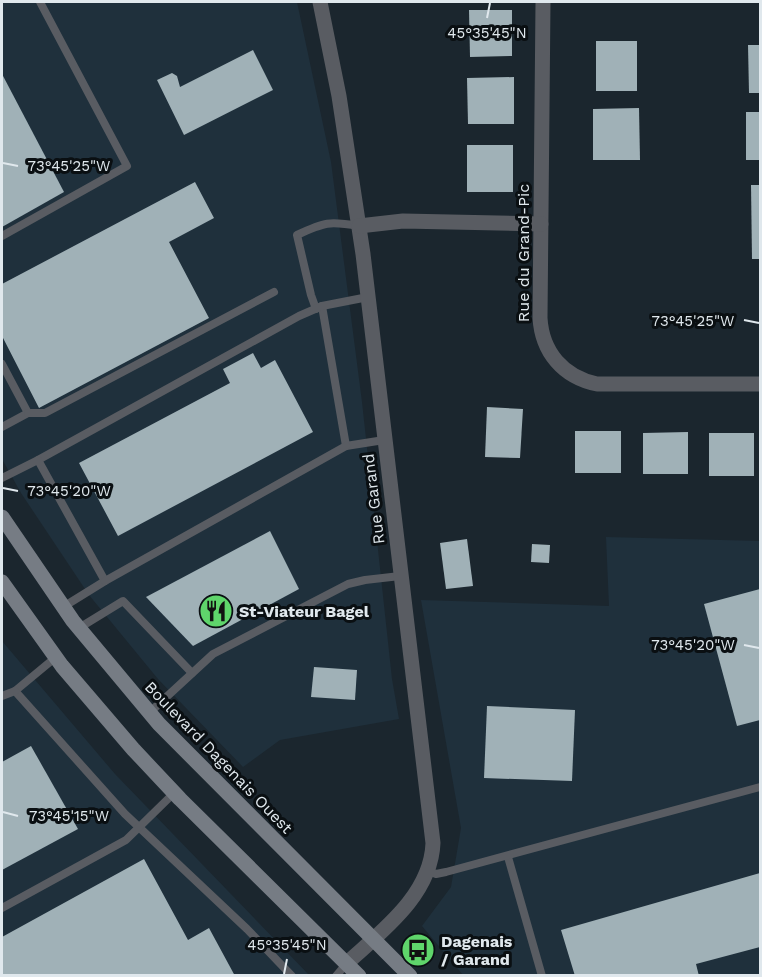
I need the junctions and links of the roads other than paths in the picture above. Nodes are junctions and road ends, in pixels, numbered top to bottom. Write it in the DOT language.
graph roads {
  1 [pos="40,2"];
  2 [pos="320,2"];
  3 [pos="543,2"];
  4 [pos="541,224"];
  5 [pos="359,226"];
  6 [pos="2,236"];
  7 [pos="274,292"];
  8 [pos="368,297"];
  9 [pos="319,308"];
  10 [pos="2,364"];
  11 [pos="760,384"];
  12 [pos="28,413"];
  13 [pos="2,427"];
  14 [pos="384,440"];
  15 [pos="346,446"];
  16 [pos="38,460"];
  17 [pos="2,478"];
  18 [pos="2,517"];
  19 [pos="400,576"];
  20 [pos="105,581"];
  21 [pos="2,582"];
  22 [pos="63,608"];
  23 [pos="79,628"];
  24 [pos="56,657"];
  25 [pos="192,673"];
  26 [pos="15,691"];
  27 [pos="2,696"];
  28 [pos="149,713"];
  29 [pos="760,787"];
  30 [pos="174,793"];
  31 [pos="140,828"];
  32 [pos="508,857"];
  33 [pos="428,871"];
  34 [pos="2,908"];
  35 [pos="374,938"];
  36 [pos="346,963"];
  37 [pos="292,975"];
  38 [pos="336,975"];
  39 [pos="359,975"];
  40 [pos="410,975"];
  41 [pos="542,975"];
  1 -- 6 [label="lane"];
  2 -- 5 [label="street, Rue Garand"];
  3 -- 4 [label="street, Rue du Grand-Pic"];
  4 -- 5 [label="street"];
  4 -- 11 [label="street, Rue du Grand-Pic"];
  5 -- 8 [label="street, Rue Garand"];
  5 -- 9 [label="lane"];
  7 -- 12 [label="lane"];
  8 -- 9 [label="lane"];
  8 -- 14 [label="street, Rue Garand"];
  9 -- 15 [label="lane"];
  9 -- 16 [label="lane"];
  10 -- 12 [label="lane"];
  12 -- 13 [label="lane"];
  14 -- 15 [label="lane"];
  14 -- 19 [label="street, Rue Garand"];
  15 -- 20 [label="lane"];
  16 -- 17 [label="lane"];
  16 -- 20 [label="lane"];
  18 -- 22 [label="main road, Boulevard Dagenais Ouest"];
  19 -- 25 [label="lane"];
  19 -- 33 [label="street, Rue Garand"];
  20 -- 22 [label="lane"];
  21 -- 24 [label="main road"];
  22 -- 23 [label="main road, Boulevard Dagenais Ouest"];
  23 -- 25 [label="lane"];
  23 -- 28 [label="main road, Boulevard Dagenais Ouest"];
  24 -- 26 [label="lane"];
  24 -- 30 [label="main road"];
  25 -- 28 [label="lane"];
  26 -- 27 [label="lane"];
  26 -- 31 [label="lane"];
  28 -- 35 [label="main road, Boulevard Dagenais Ouest"];
  29 -- 32 [label="lane"];
  30 -- 31 [label="lane"];
  30 -- 36 [label="main road"];
  31 -- 34 [label="lane"];
  31 -- 37 [label="lane"];
  32 -- 33 [label="lane"];
  32 -- 41 [label="lane"];
  33 -- 35 [label="street, Rue Garand"];
  35 -- 36 [label="street, Rue Garand"];
  35 -- 40 [label="main road, Boulevard Dagenais Ouest"];
  36 -- 38 [label="lane"];
  36 -- 39 [label="main road"];
}
